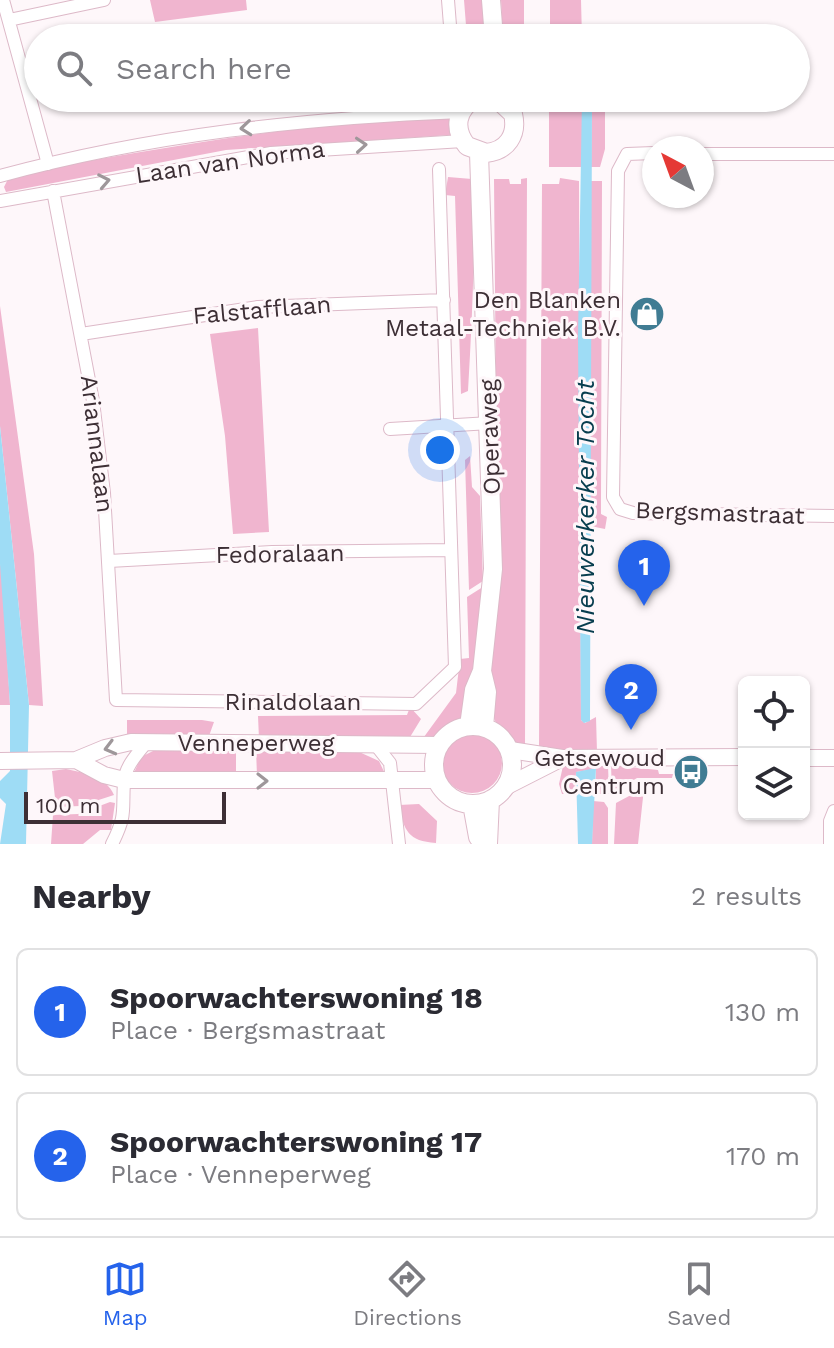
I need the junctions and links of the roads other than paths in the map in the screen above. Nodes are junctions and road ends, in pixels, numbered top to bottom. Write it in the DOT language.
graph roads {
  1 [pos="3,0"];
  2 [pos="104,0"];
  3 [pos="448,0"];
  4 [pos="491,0"];
  5 [pos="9,20"];
  6 [pos="450,24"];
  7 [pos="493,24"];
  8 [pos="24,75"];
  9 [pos="34,112"];
  10 [pos="461,112"];
  11 [pos="511,112"];
  12 [pos="463,141"];
  13 [pos="486,153"];
  14 [pos="642,153"];
  15 [pos="714,154"];
  16 [pos="834,154"];
  17 [pos="48,164"];
  18 [pos="439,169"];
  19 [pos="0,176"];
  20 [pos="53,191"];
  21 [pos="0,201"];
  22 [pos="444,300"];
  23 [pos="81,334"];
  24 [pos="490,423"];
  25 [pos="447,426"];
  26 [pos="390,429"];
  27 [pos="834,516"];
  28 [pos="451,550"];
  29 [pos="109,561"];
  30 [pos="116,700"];
  31 [pos="476,726"];
  32 [pos="146,743"];
  33 [pos="375,744"];
  34 [pos="439,745"];
  35 [pos="510,750"];
  36 [pos="738,757"];
  37 [pos="562,758"];
  38 [pos="810,758"];
  39 [pos="834,758"];
  40 [pos="76,760"];
  41 [pos="0,761"];
  42 [pos="124,780"];
  43 [pos="437,780"];
  44 [pos="393,781"];
  45 [pos="507,786"];
  46 [pos="481,802"];
  47 [pos="834,811"];
  48 [pos="112,844"];
  49 [pos="399,844"];
  50 [pos="486,844"];
  51 [pos="830,844"];
  1 -- 5 [label="street"];
  2 -- 5 [label="street"];
  3 -- 6 [label="street"];
  4 -- 7 [label="main road"];
  5 -- 8 [label="street"];
  9 -- 17 [label="street"];
  10 -- 12 [label="main road"];
  10 -- 17 [label="street, Laan van Norma, one-way"];
  11 -- 13 [label="main road"];
  12 -- 13 [label="main road"];
  20 -- 12 [label="street, Laan van Norma, one-way"];
  13 -- 24 [label="main road, Operaweg"];
  14 -- 27 [label="street, Bergsmastraat"];
  15 -- 16 [label="street"];
  17 -- 19 [label="street, Laan van Norma"];
  18 -- 22 [label="street"];
  20 -- 21 [label="street, Laan van Norma"];
  20 -- 23 [label="street, Ariannalaan"];
  22 -- 23 [label="street, Falstafflaan"];
  22 -- 25 [label="street"];
  23 -- 29 [label="street, Ariannalaan"];
  24 -- 25 [label="street"];
  24 -- 31 [label="main road, Operaweg"];
  25 -- 26 [label="street"];
  25 -- 28 [label="street"];
  28 -- 29 [label="street, Fedoralaan"];
  28 -- 30 [label="street, Rinaldolaan"];
  29 -- 30 [label="street, Ariannalaan"];
  31 -- 34 [label="main road"];
  31 -- 35 [label="main road"];
  32 -- 33 [label="street, Venneperweg"];
  32 -- 40 [label="street, Venneperweg, one-way"];
  32 -- 42 [label="street"];
  33 -- 34 [label="street, Venneperweg"];
  33 -- 44 [label="street"];
  34 -- 43 [label="main road"];
  35 -- 37 [label="street"];
  35 -- 45 [label="main road"];
  36 -- 37 [label="street"];
  37 -- 45 [label="street"];
  38 -- 39 [label="street"];
  40 -- 41 [label="street, Venneperweg"];
  40 -- 42 [label="street, Venneperweg"];
  42 -- 44 [label="street, Venneperweg, one-way"];
  42 -- 48 [label="street"];
  43 -- 44 [label="street, Venneperweg"];
  43 -- 46 [label="main road"];
  44 -- 49 [label="street"];
  45 -- 46 [label="main road"];
  46 -- 50 [label="main road"];
  47 -- 51 [label="street"];
}
